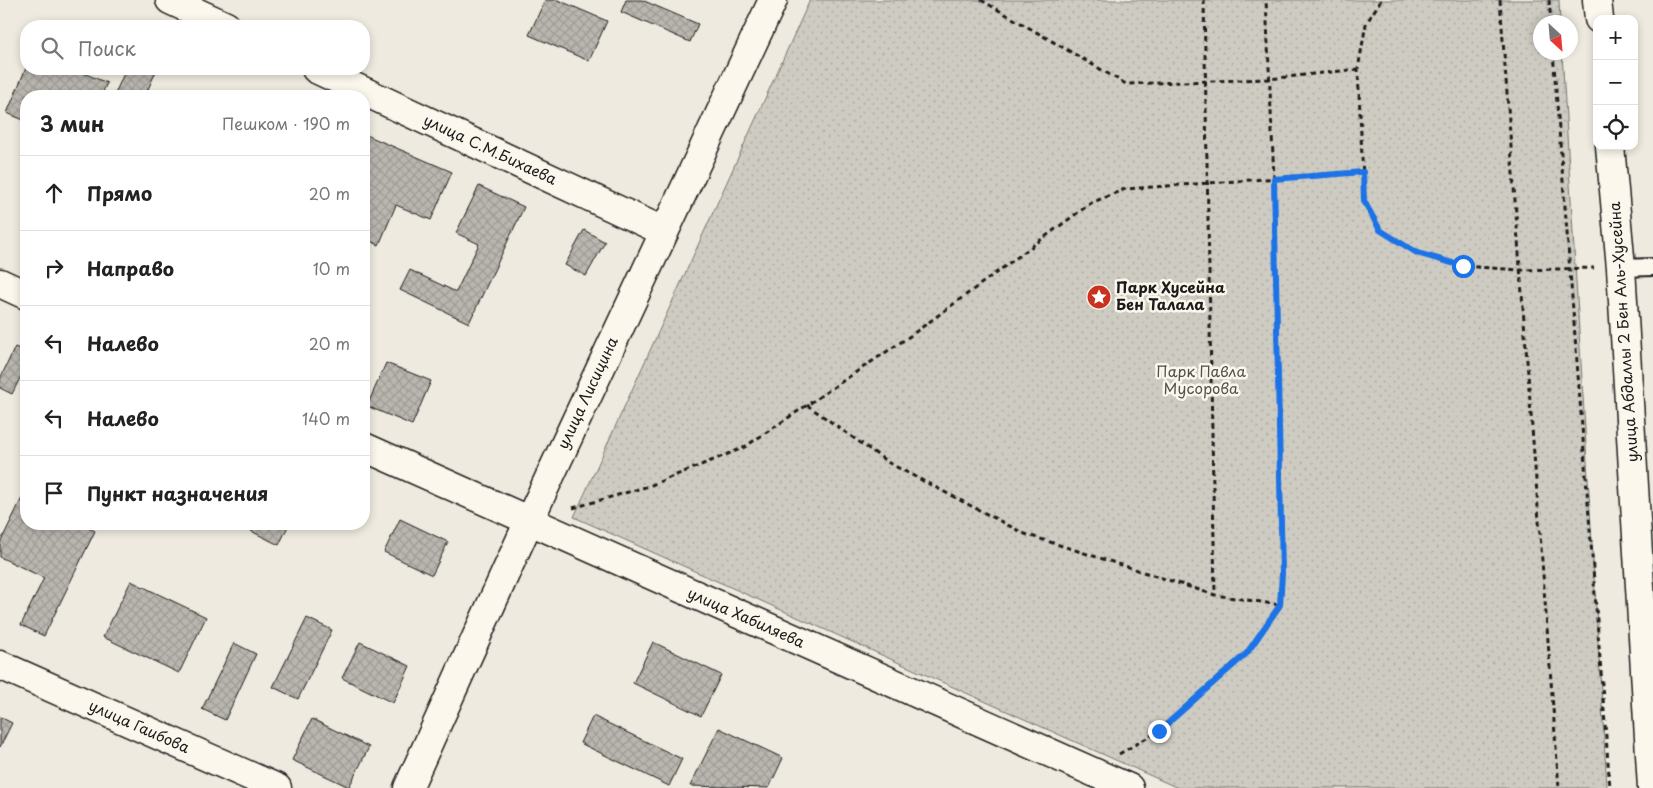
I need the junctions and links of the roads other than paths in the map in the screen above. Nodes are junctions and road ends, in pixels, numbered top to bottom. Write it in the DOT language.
graph roads {
  1 [pos="170,0"];
  2 [pos="773,0"];
  3 [pos="1597,0"];
  4 [pos="1599,15"];
  5 [pos="213,20"];
  6 [pos="329,75"];
  7 [pos="361,90"];
  8 [pos="370,94"];
  9 [pos="1610,150"];
  10 [pos="663,232"];
  11 [pos="1653,267"];
  12 [pos="1621,268"];
  13 [pos="0,283"];
  14 [pos="20,292"];
  15 [pos="370,450"];
  16 [pos="529,521"];
  17 [pos="0,665"];
  18 [pos="277,788"];
  19 [pos="408,788"];
  20 [pos="1129,788"];
  21 [pos="1652,788"];
  1 -- 5 [label="street"];
  2 -- 10 [label="street, улица Лисицина"];
  3 -- 4 [label="street"];
  6 -- 7 [label="street, улица С.М.Бихаева"];
  8 -- 10 [label="street, улица С.М.Бихаева"];
  9 -- 12 [label="street, улица Абдаллы 2 Бен Аль-Хусейна"];
  10 -- 16 [label="street, улица Лисицина"];
  11 -- 12 [label="lane"];
  12 -- 21 [label="street, улица Абдаллы 2 Бен Аль-Хусейна"];
  13 -- 14 [label="street"];
  15 -- 16 [label="street, улица Хабиляева"];
  16 -- 19 [label="street, улица Лисицина"];
  16 -- 20 [label="street, улица Хабиляева"];
  17 -- 18 [label="street, улица Гаибова"];
}
